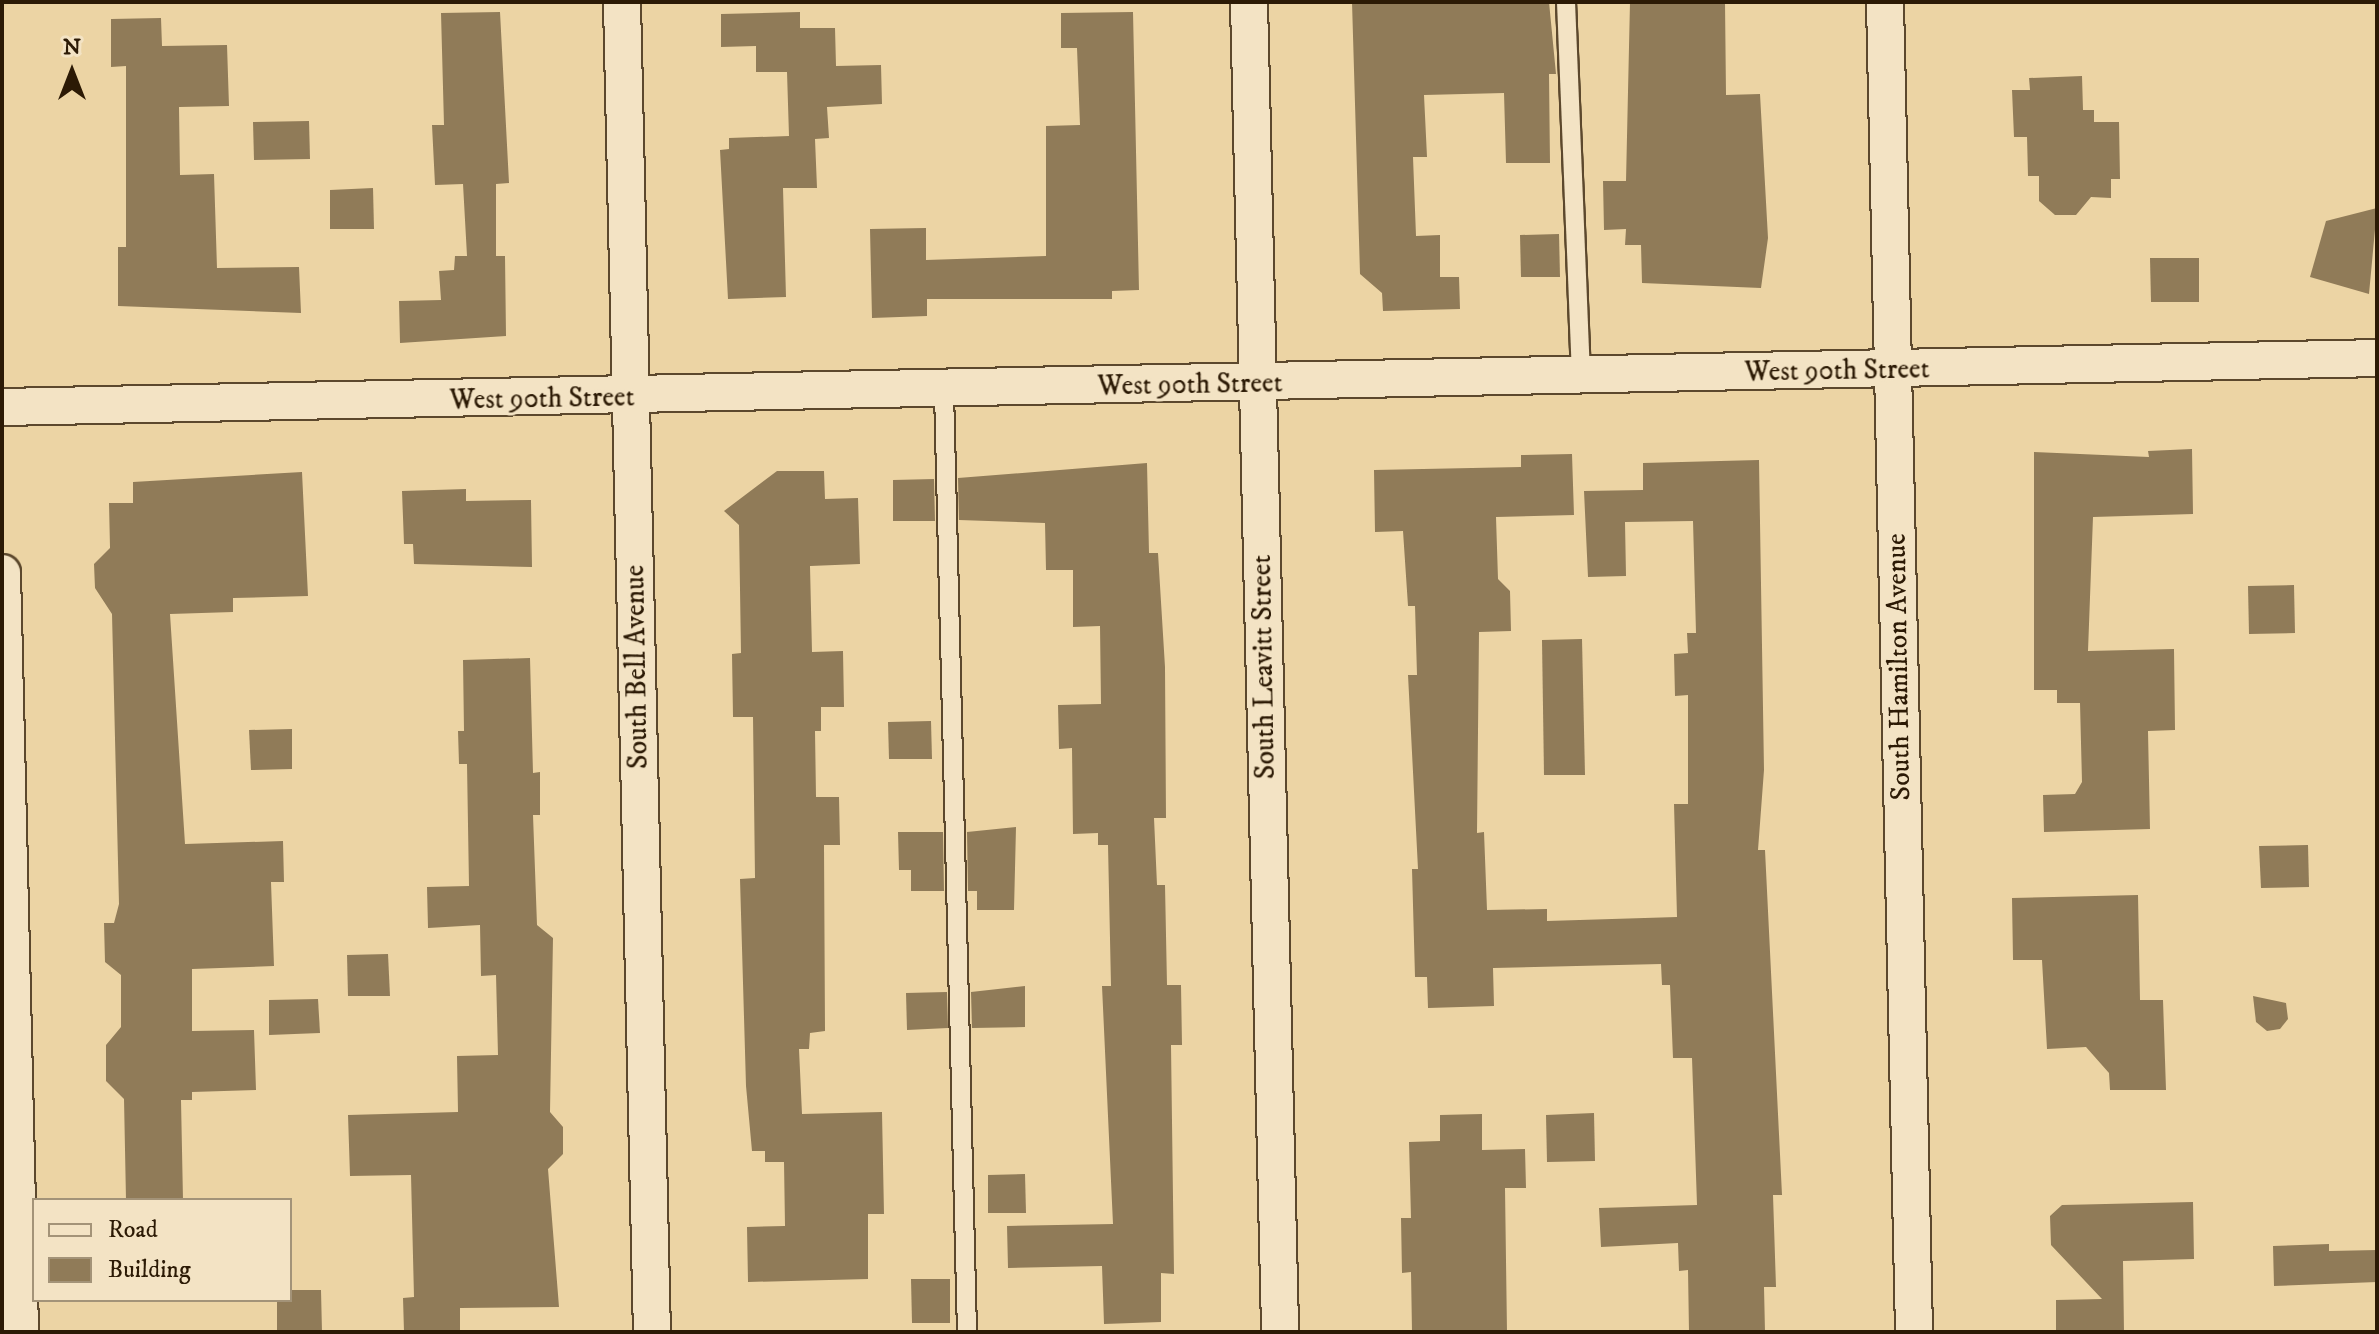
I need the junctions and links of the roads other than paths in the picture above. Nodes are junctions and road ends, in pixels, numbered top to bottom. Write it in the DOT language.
graph roads {
  1 [pos="622,2"];
  2 [pos="1249,2"];
  3 [pos="1566,2"];
  4 [pos="1885,2"];
  5 [pos="2377,358"];
  6 [pos="1893,369"];
  7 [pos="1581,377"];
  8 [pos="1258,384"];
  9 [pos="944,391"];
  10 [pos="631,398"];
  11 [pos="2,407"];
  12 [pos="2,573"];
  13 [pos="20,1332"];
  14 [pos="652,1332"];
  15 [pos="967,1332"];
  16 [pos="1280,1332"];
  17 [pos="1914,1332"];
  1 -- 10 [label="street, South Bell Avenue"];
  2 -- 8 [label="street, South Leavitt Street"];
  3 -- 7 [label="lane"];
  4 -- 6 [label="street, South Hamilton Avenue"];
  5 -- 6 [label="street, West 90th Street"];
  6 -- 7 [label="street, West 90th Street"];
  6 -- 17 [label="street, South Hamilton Avenue"];
  7 -- 8 [label="street, West 90th Street"];
  8 -- 9 [label="street, West 90th Street"];
  8 -- 16 [label="street, South Leavitt Street"];
  9 -- 10 [label="street, West 90th Street"];
  9 -- 15 [label="lane"];
  10 -- 11 [label="street, West 90th Street"];
  10 -- 14 [label="street, South Bell Avenue"];
  12 -- 13 [label="street"];
}
